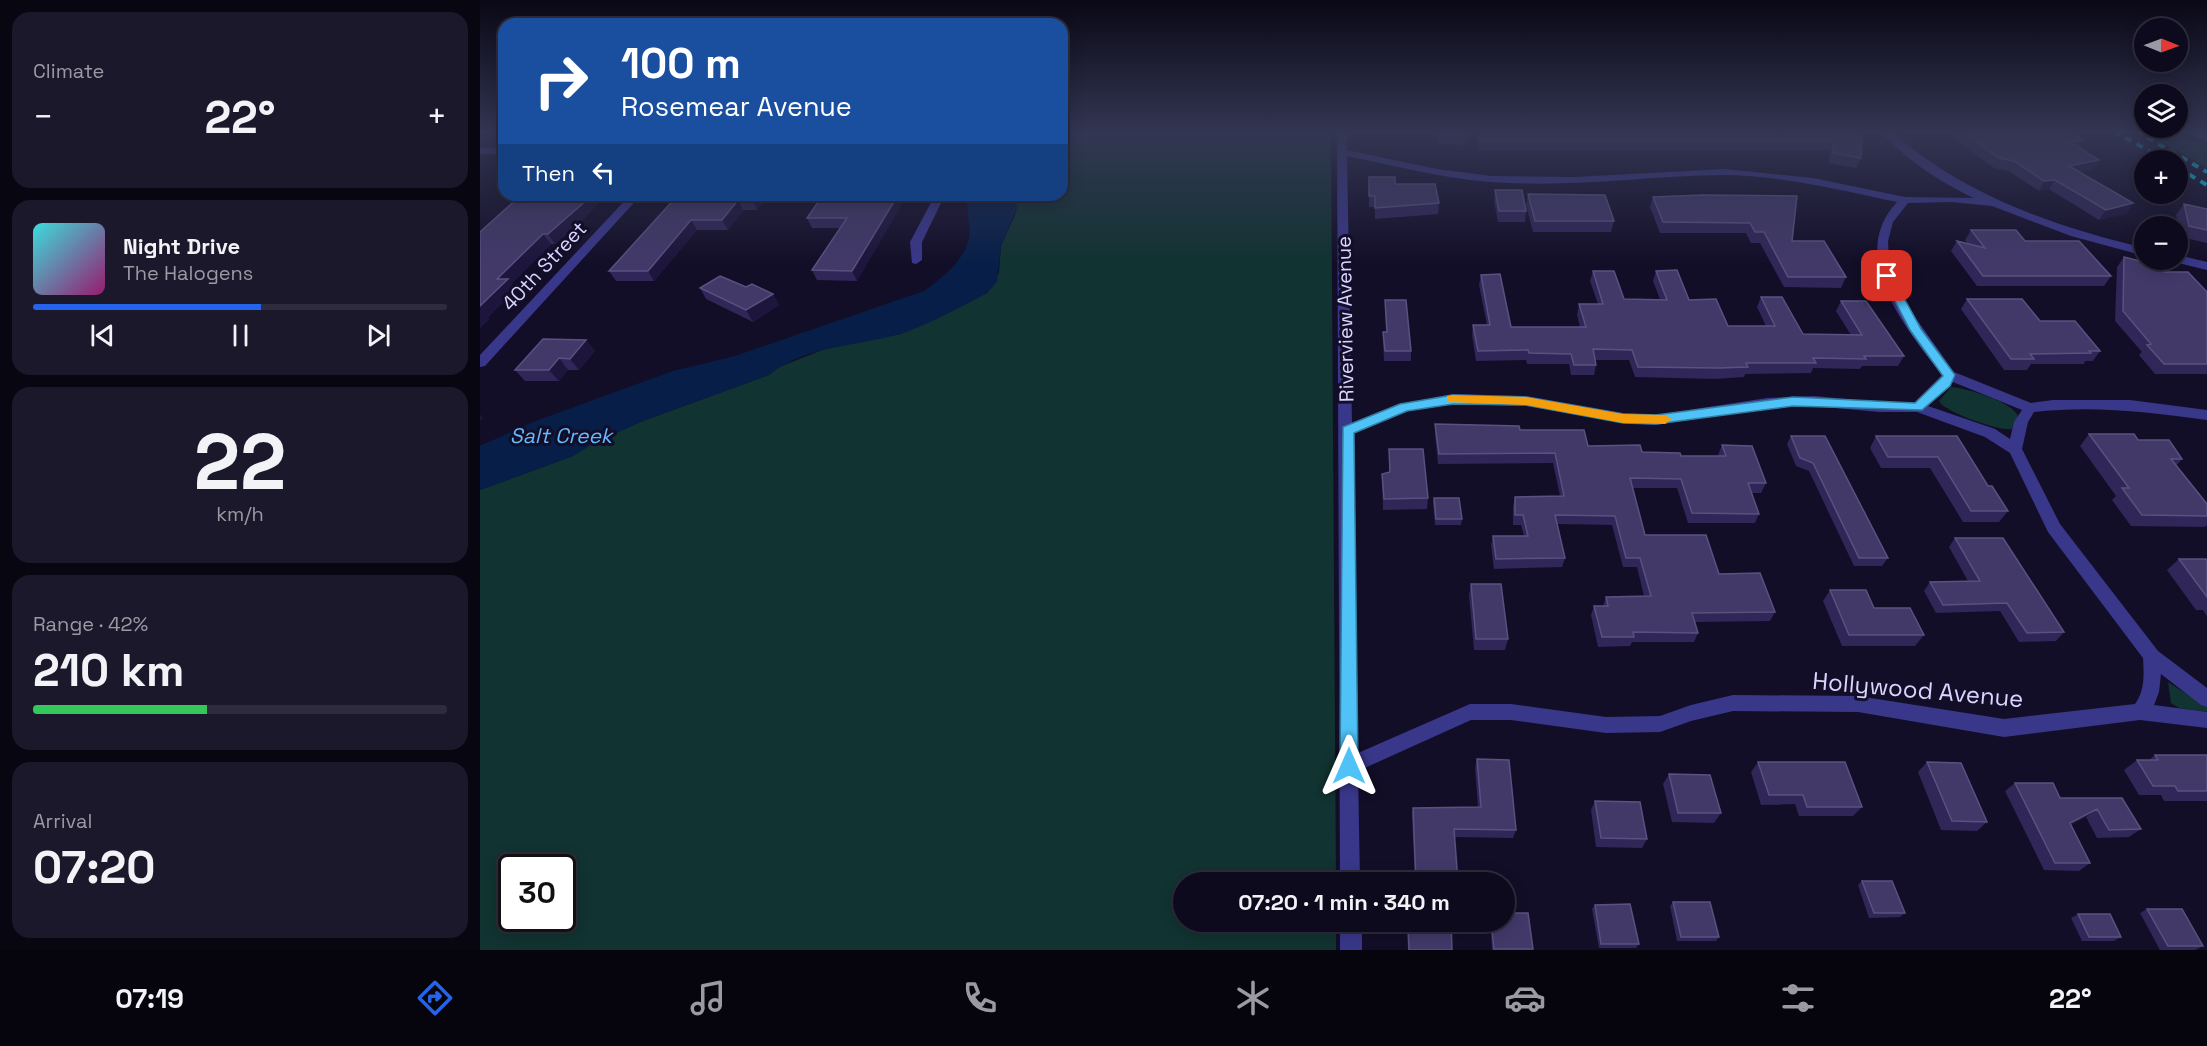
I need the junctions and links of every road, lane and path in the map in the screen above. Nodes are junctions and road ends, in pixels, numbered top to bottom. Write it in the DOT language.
graph roads {
  1 [pos="1343,175"];
  2 [pos="1463,175"];
  3 [pos="1667,175"];
  4 [pos="1757,175"];
  5 [pos="1945,175"];
  6 [pos="1905,200"];
  7 [pos="630,201"];
  8 [pos="937,201"];
  9 [pos="1993,203"];
  10 [pos="2134,249"];
  11 [pos="916,260"];
  12 [pos="2188,261"];
  13 [pos="2207,266"];
  14 [pos="480,363"];
  15 [pos="1949,375"];
  16 [pos="1918,407"];
  17 [pos="2030,408"];
  18 [pos="2207,415"];
  19 [pos="1347,431"];
  20 [pos="2015,449"];
  21 [pos="2152,656"];
  22 [pos="2207,699"];
  23 [pos="2140,712"];
  24 [pos="2207,720"];
  25 [pos="1349,766"];
  26 [pos="1350,872"];
  27 [pos="1351,932"];
  28 [pos="1351,950"];
  1 -- 19 [label="street, Riverview Avenue"];
  2 -- 3 [label="street"];
  4 -- 6 [label="street"];
  5 -- 9 [label="street"];
  6 -- 9 [label="street"];
  6 -- 15 [label="street"];
  7 -- 14 [label="street, 40th Street"];
  8 -- 11 [label="street"];
  9 -- 10 [label="street"];
  12 -- 13 [label="street"];
  15 -- 16 [label="street"];
  15 -- 17 [label="street"];
  16 -- 19 [label="street"];
  16 -- 20 [label="street"];
  17 -- 18 [label="street"];
  17 -- 20 [label="street"];
  19 -- 25 [label="street, Riverview Avenue"];
  20 -- 21 [label="street"];
  21 -- 22 [label="street"];
  21 -- 23 [label="street"];
  23 -- 24 [label="street, Hollywood Avenue"];
  23 -- 25 [label="street, Hollywood Avenue"];
  25 -- 26 [label="street, Riverview Avenue"];
  27 -- 28 [label="street"];
}
